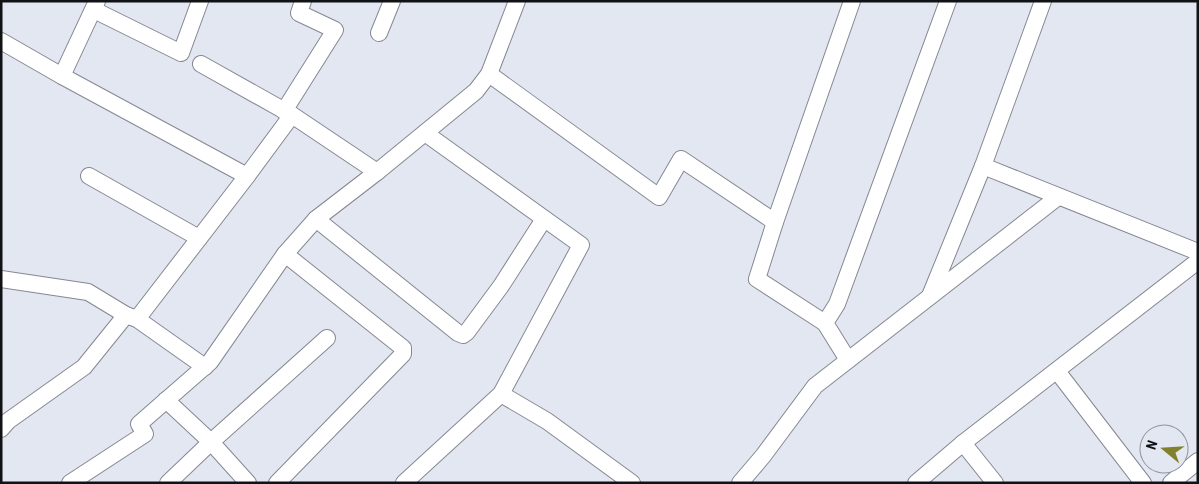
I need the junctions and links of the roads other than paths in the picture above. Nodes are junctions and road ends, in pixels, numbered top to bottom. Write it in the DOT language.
graph roads {
  1 [pos="200,1"];
  2 [pos="303,1"];
  3 [pos="392,1"];
  4 [pos="517,1"];
  5 [pos="852,1"];
  6 [pos="948,1"];
  7 [pos="1043,1"];
  8 [pos="95,6"];
  9 [pos="378,33"];
  10 [pos="1,41"];
  11 [pos="201,64"];
  12 [pos="489,74"];
  13 [pos="62,76"];
  14 [pos="288,113"];
  15 [pos="425,133"];
  16 [pos="983,166"];
  17 [pos="377,172"];
  18 [pos="89,176"];
  19 [pos="247,176"];
  20 [pos="1058,197"];
  21 [pos="316,219"];
  22 [pos="544,219"];
  23 [pos="775,222"];
  24 [pos="200,238"];
  25 [pos="1198,252"];
  26 [pos="284,254"];
  27 [pos="1198,261"];
  28 [pos="1,279"];
  29 [pos="930,296"];
  30 [pos="132,317"];
  31 [pos="825,323"];
  32 [pos="327,338"];
  33 [pos="848,360"];
  34 [pos="205,366"];
  35 [pos="1057,371"];
  36 [pos="501,394"];
  37 [pos="166,400"];
  38 [pos="1,429"];
  39 [pos="211,442"];
  40 [pos="963,443"];
  41 [pos="1198,461"];
  42 [pos="70,483"];
  43 [pos="168,483"];
  44 [pos="248,483"];
  45 [pos="277,483"];
  46 [pos="404,483"];
  47 [pos="632,483"];
  48 [pos="740,483"];
  49 [pos="916,483"];
  50 [pos="995,483"];
  51 [pos="1143,483"];
  52 [pos="1171,483"];
  1 -- 8 [label="street"];
  2 -- 14 [label="street"];
  3 -- 9 [label="street"];
  4 -- 12 [label="street"];
  5 -- 23 [label="street"];
  6 -- 31 [label="street"];
  7 -- 16 [label="street"];
  8 -- 13 [label="street"];
  10 -- 13 [label="street"];
  11 -- 14 [label="street"];
  12 -- 15 [label="street"];
  12 -- 23 [label="street"];
  13 -- 19 [label="street"];
  14 -- 17 [label="street"];
  14 -- 19 [label="street"];
  15 -- 17 [label="street"];
  15 -- 22 [label="street"];
  16 -- 20 [label="street"];
  16 -- 29 [label="street"];
  17 -- 21 [label="street"];
  18 -- 24 [label="street"];
  19 -- 24 [label="street"];
  20 -- 25 [label="street"];
  20 -- 29 [label="street"];
  21 -- 22 [label="street"];
  21 -- 26 [label="street"];
  22 -- 36 [label="street"];
  23 -- 31 [label="street"];
  24 -- 30 [label="street"];
  26 -- 34 [label="street"];
  26 -- 45 [label="street"];
  27 -- 35 [label="street"];
  28 -- 30 [label="street"];
  29 -- 33 [label="street"];
  30 -- 34 [label="street"];
  30 -- 38 [label="street"];
  31 -- 33 [label="street"];
  32 -- 39 [label="street"];
  33 -- 48 [label="street"];
  34 -- 37 [label="street"];
  35 -- 40 [label="street"];
  35 -- 51 [label="street"];
  36 -- 46 [label="street"];
  36 -- 47 [label="street"];
  37 -- 39 [label="street"];
  37 -- 42 [label="street"];
  39 -- 43 [label="street"];
  39 -- 44 [label="street"];
  40 -- 49 [label="street"];
  40 -- 50 [label="street"];
  41 -- 52 [label="street"];
}
